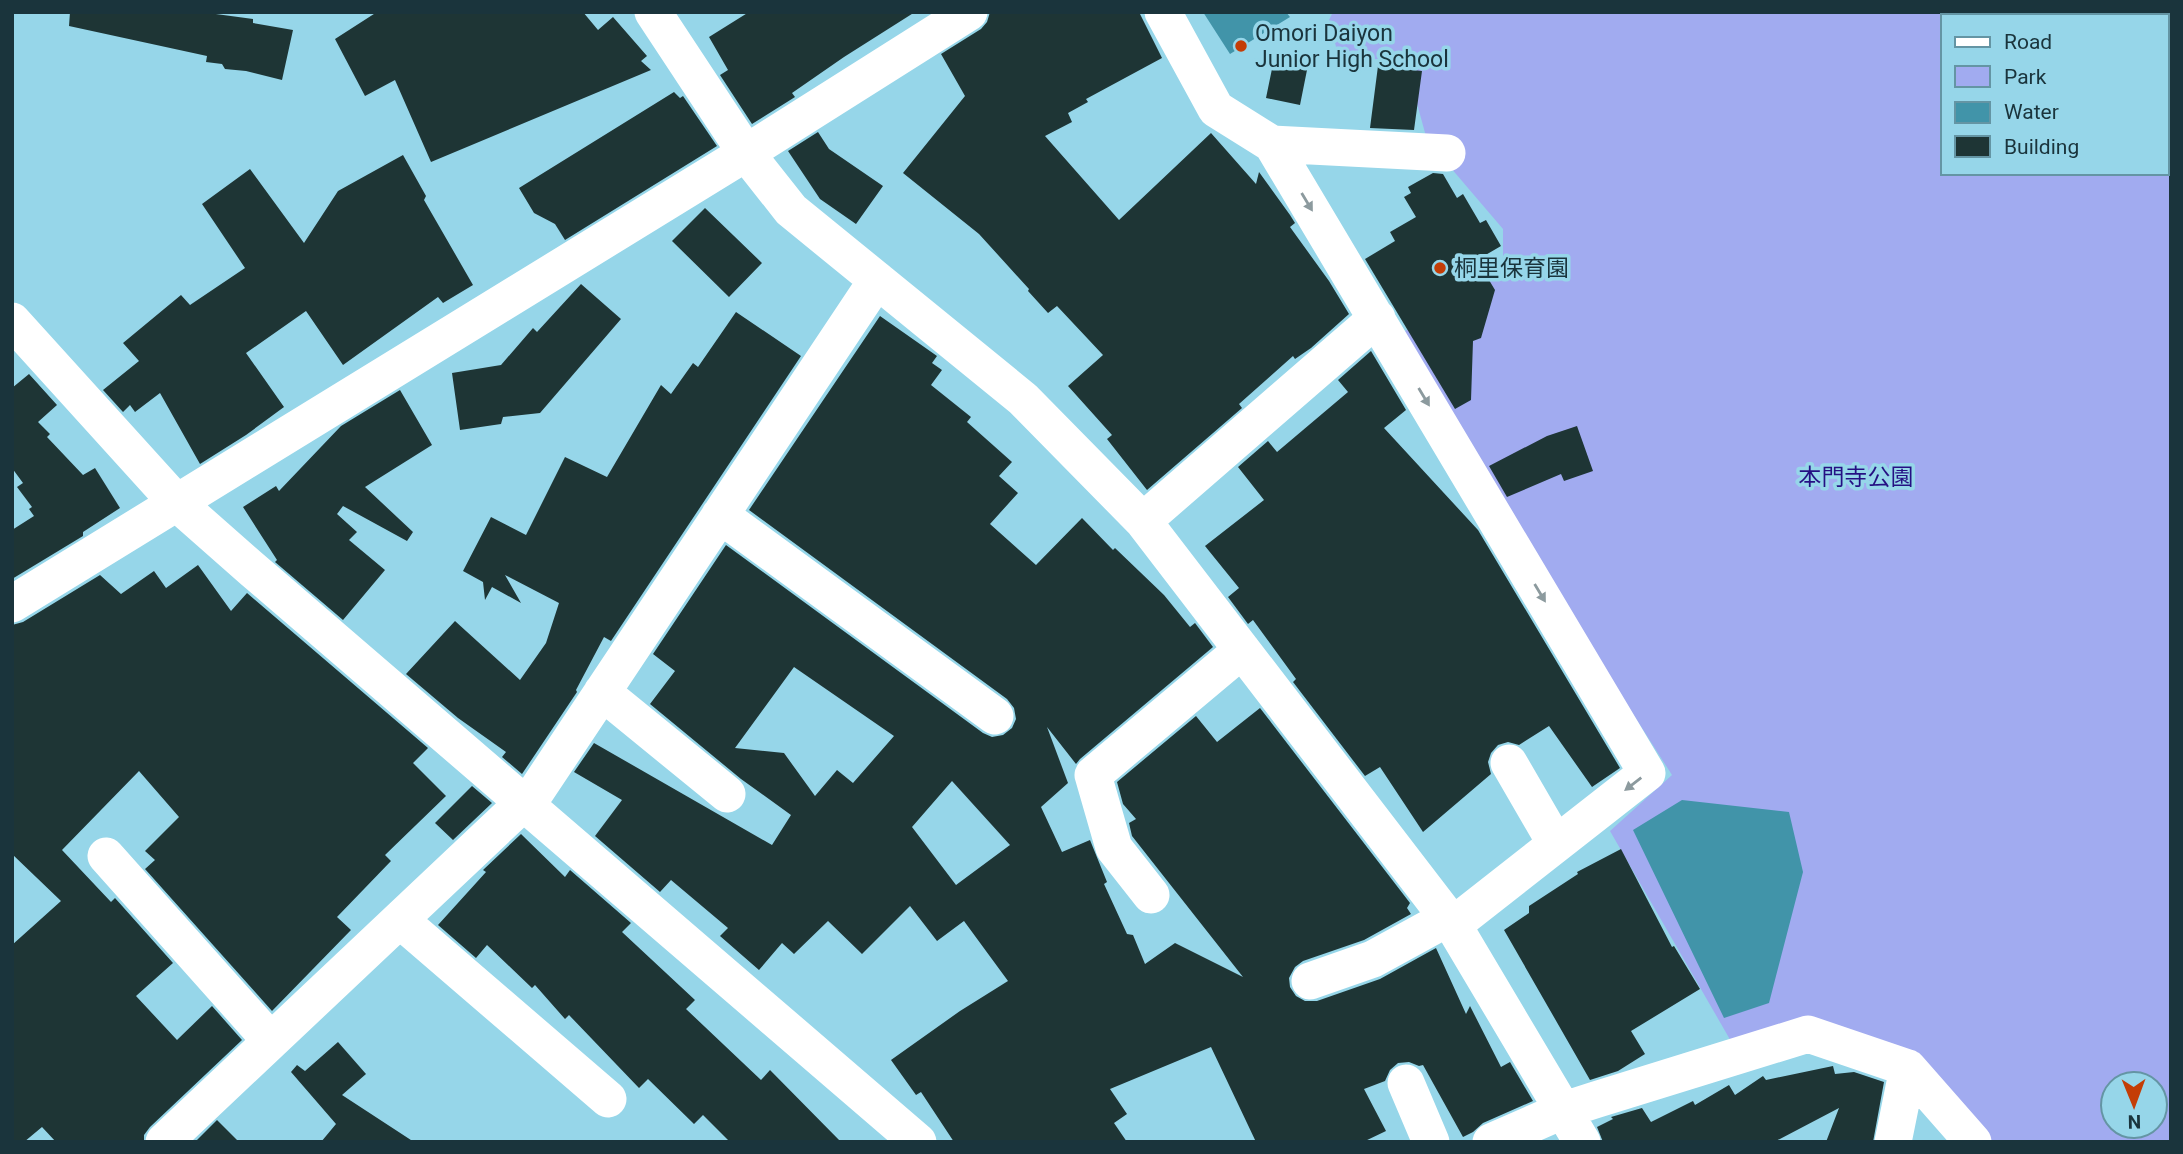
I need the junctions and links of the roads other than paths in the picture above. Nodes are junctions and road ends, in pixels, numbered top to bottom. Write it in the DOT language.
graph roads {
  1 [pos="653,12"];
  2 [pos="970,12"];
  3 [pos="1163,12"];
  4 [pos="1272,144"];
  5 [pos="746,153"];
  6 [pos="1447,153"];
  7 [pos="877,280"];
  8 [pos="1377,318"];
  9 [pos="12,321"];
  10 [pos="177,503"];
  11 [pos="720,515"];
  12 [pos="1143,521"];
  13 [pos="12,604"];
  14 [pos="1242,650"];
  15 [pos="602,692"];
  16 [pos="995,716"];
  17 [pos="1509,763"];
  18 [pos="727,794"];
  19 [pos="523,803"];
  20 [pos="1556,844"];
  21 [pos="106,856"];
  22 [pos="1151,895"];
  23 [pos="400,920"];
  24 [pos="1450,922"];
  25 [pos="1311,981"];
  26 [pos="271,1041"];
  27 [pos="1908,1068"];
  28 [pos="1406,1083"];
  29 [pos="608,1099"];
  30 [pos="1564,1110"];
  31 [pos="164,1142"];
  32 [pos="918,1142"];
  33 [pos="1431,1142"];
  34 [pos="1490,1142"];
  35 [pos="1582,1142"];
  36 [pos="1893,1142"];
  37 [pos="1973,1142"];
  1 -- 5 [label="street"];
  2 -- 5 [label="street"];
  3 -- 4 [label="street"];
  4 -- 6 [label="street"];
  4 -- 8 [label="street, one-way"];
  5 -- 7 [label="street"];
  5 -- 10 [label="street"];
  7 -- 11 [label="street"];
  7 -- 12 [label="street"];
  8 -- 12 [label="street"];
  8 -- 20 [label="street, one-way"];
  9 -- 10 [label="street"];
  10 -- 13 [label="street"];
  10 -- 19 [label="street"];
  11 -- 15 [label="street"];
  11 -- 16 [label="street"];
  12 -- 14 [label="street"];
  14 -- 22 [label="street"];
  14 -- 24 [label="street"];
  15 -- 18 [label="street"];
  15 -- 19 [label="street"];
  17 -- 20 [label="street"];
  19 -- 23 [label="street"];
  19 -- 32 [label="street"];
  20 -- 24 [label="street"];
  21 -- 26 [label="street"];
  23 -- 26 [label="street"];
  23 -- 29 [label="street"];
  24 -- 25 [label="street"];
  24 -- 30 [label="street"];
  26 -- 31 [label="street"];
  27 -- 30 [label="street"];
  27 -- 36 [label="street"];
  27 -- 37 [label="street"];
  28 -- 33 [label="street"];
  30 -- 34 [label="street"];
  30 -- 35 [label="street"];
}
